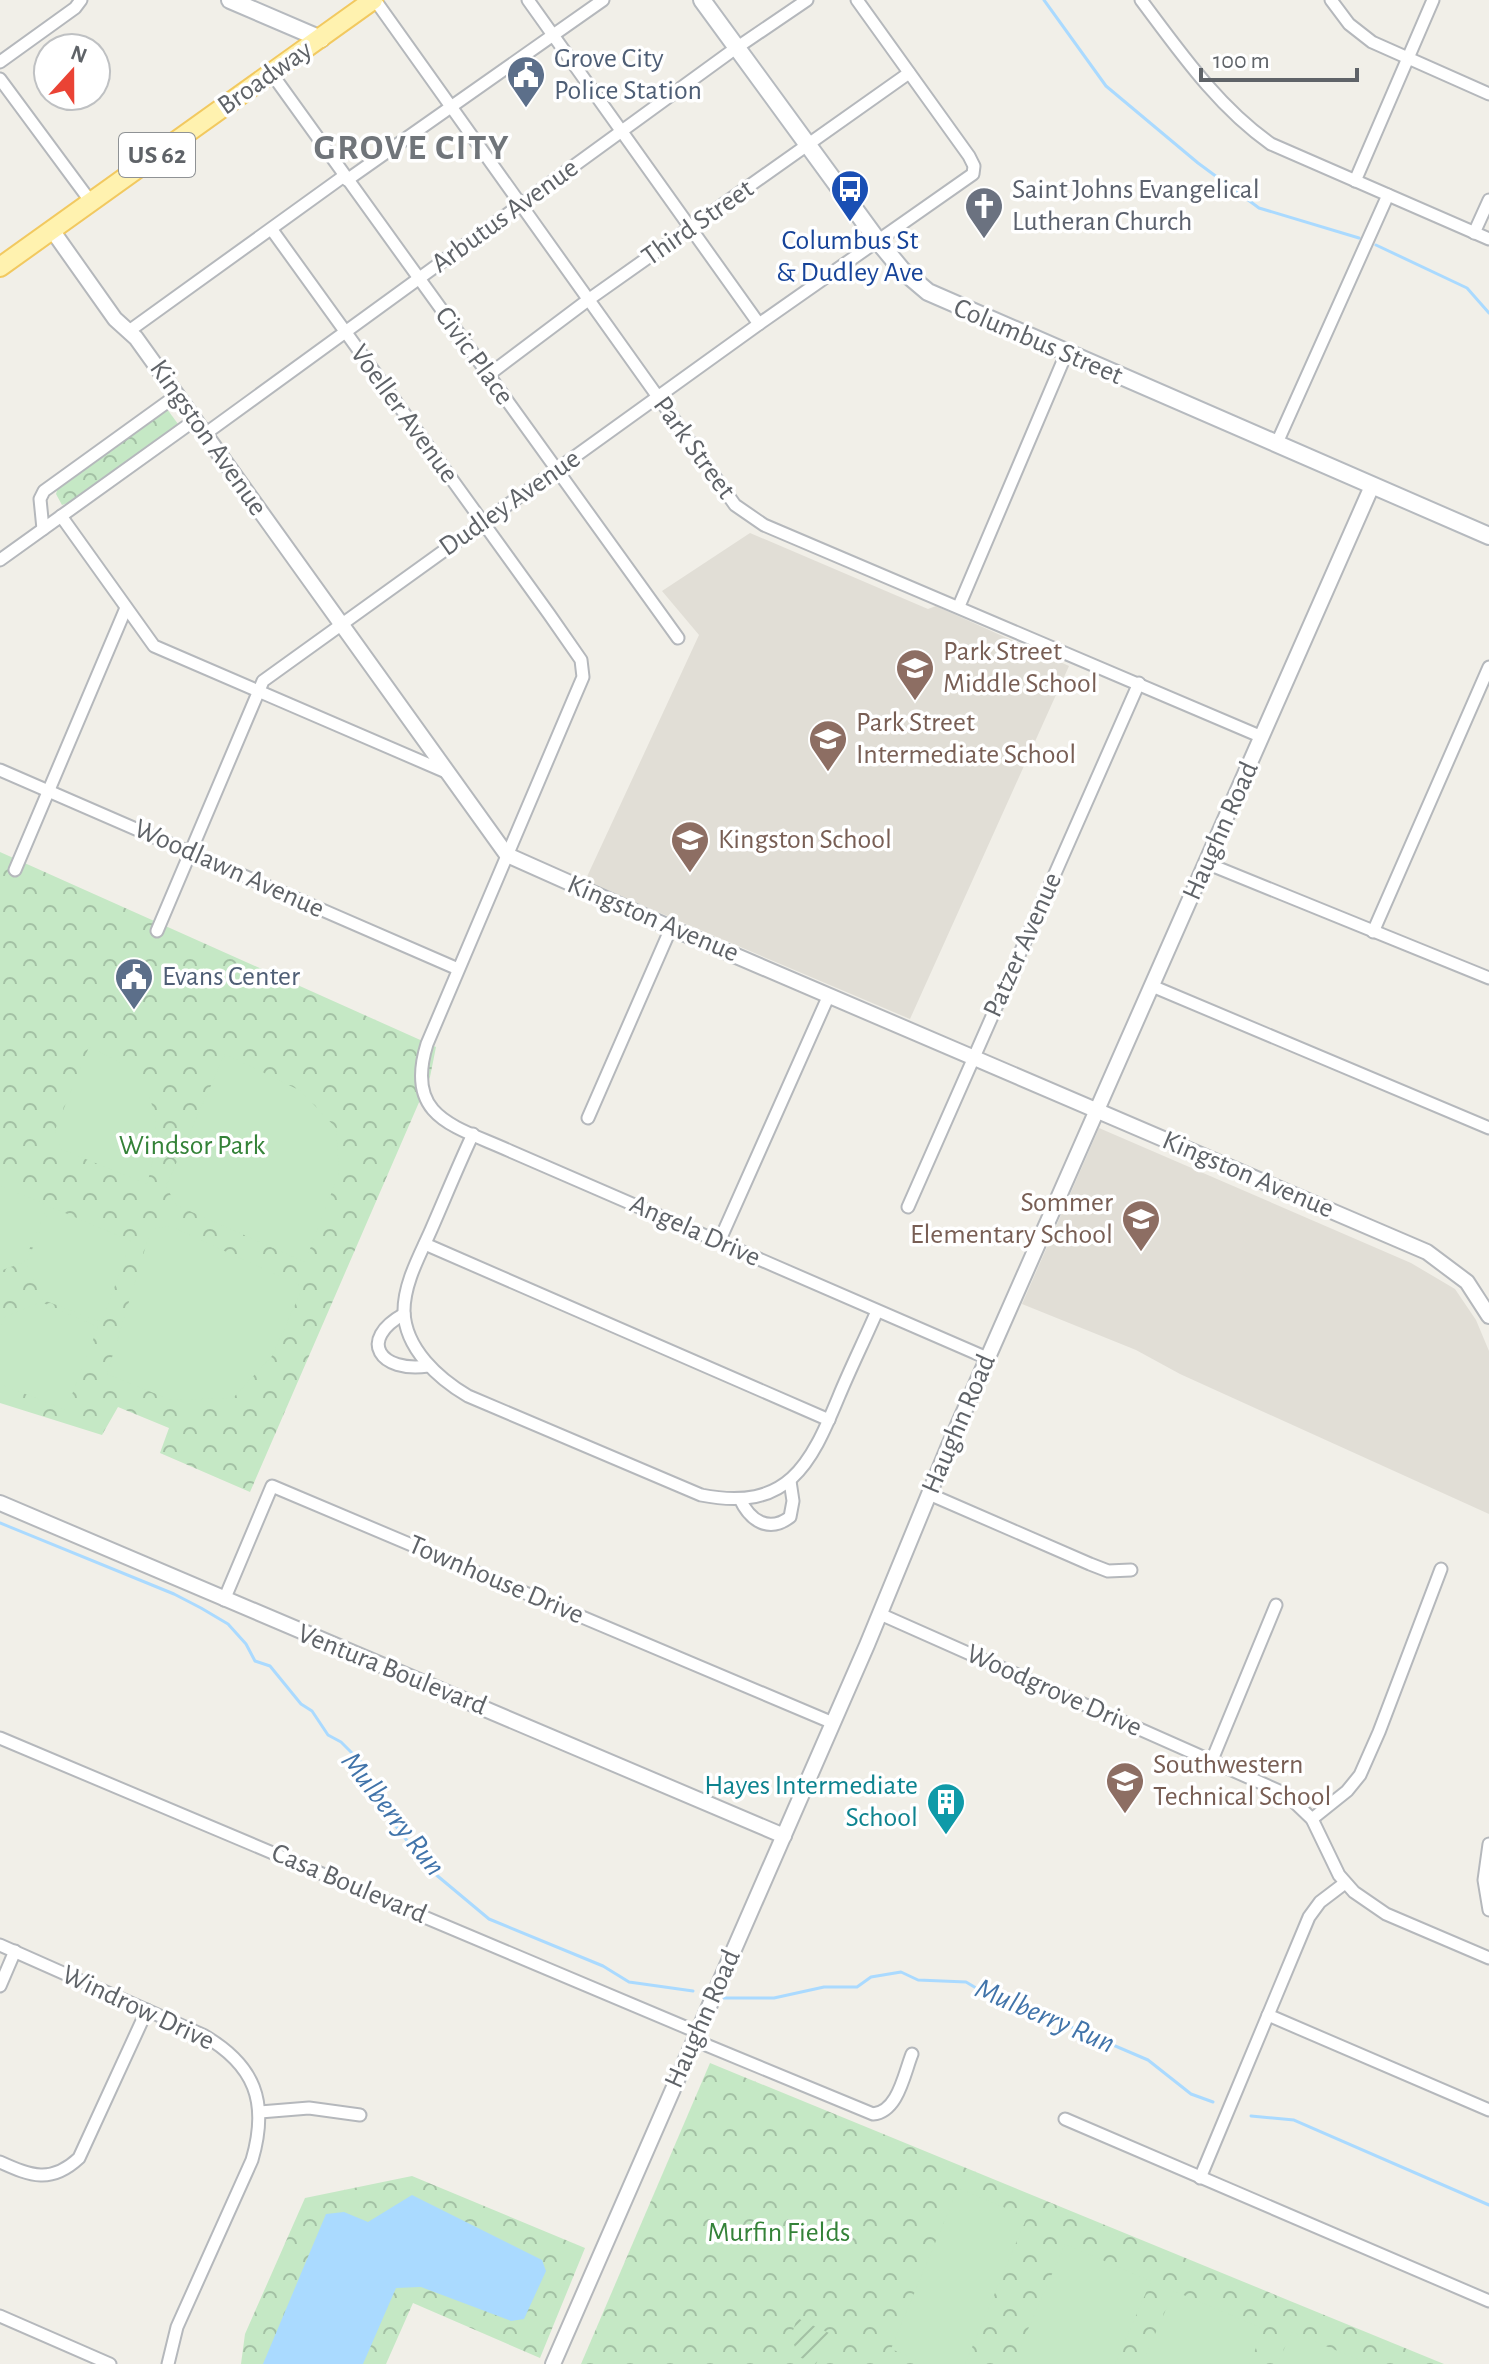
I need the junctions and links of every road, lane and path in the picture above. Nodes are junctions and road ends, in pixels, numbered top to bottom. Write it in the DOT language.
graph roads {
  1 [pos="81,0"];
  2 [pos="230,0"];
  3 [pos="374,0"];
  4 [pos="528,0"];
  5 [pos="603,0"];
  6 [pos="702,0"];
  7 [pos="807,0"];
  8 [pos="857,0"];
  9 [pos="1141,0"];
  10 [pos="1331,0"];
  11 [pos="1433,0"];
  12 [pos="553,35"];
  13 [pos="321,39"];
  14 [pos="737,49"];
  15 [pos="1408,59"];
  16 [pos="0,62"];
  17 [pos="909,73"];
  18 [pos="272,74"];
  19 [pos="0,79"];
  20 [pos="1489,94"];
  21 [pos="451,108"];
  22 [pos="622,132"];
  23 [pos="808,146"];
  24 [pos="346,178"];
  25 [pos="1355,181"];
  26 [pos="1388,195"];
  27 [pos="1489,200"];
  28 [pos="91,202"];
  29 [pos="520,205"];
  30 [pos="690,229"];
  31 [pos="52,230"];
  32 [pos="272,230"];
  33 [pos="1474,233"];
  34 [pos="1489,239"];
  35 [pos="878,241"];
  36 [pos="0,267"];
  37 [pos="418,278"];
  38 [pos="588,300"];
  39 [pos="759,324"];
  40 [pos="129,331"];
  41 [pos="345,333"];
  42 [pos="1066,354"];
  43 [pos="487,376"];
  44 [pos="177,395"];
  45 [pos="658,399"];
  46 [pos="195,420"];
  47 [pos="205,434"];
  48 [pos="1276,445"];
  49 [pos="556,471"];
  50 [pos="1372,486"];
  51 [pos="61,516"];
  52 [pos="482,522"];
  53 [pos="43,529"];
  54 [pos="1489,536"];
  55 [pos="0,560"];
  56 [pos="959,606"];
  57 [pos="126,608"];
  58 [pos="341,625"];
  59 [pos="678,638"];
  60 [pos="1489,667"];
  61 [pos="1139,683"];
  62 [pos="259,692"];
  63 [pos="1262,737"];
  64 [pos="0,770"];
  65 [pos="447,772"];
  66 [pos="49,791"];
  67 [pos="191,852"];
  68 [pos="507,855"];
  69 [pos="1206,863"];
  70 [pos="15,870"];
  71 [pos="671,928"];
  72 [pos="157,931"];
  73 [pos="1373,932"];
  74 [pos="458,969"];
  75 [pos="1489,978"];
  76 [pos="1152,986"];
  77 [pos="829,995"];
  78 [pos="973,1058"];
  79 [pos="1097,1111"];
  80 [pos="588,1118"];
  81 [pos="1489,1128"];
  82 [pos="473,1134"];
  83 [pos="908,1207"];
  84 [pos="719,1242"];
  85 [pos="425,1244"];
  86 [pos="877,1311"];
  87 [pos="404,1314"];
  88 [pos="1489,1316"];
  89 [pos="987,1358"];
  90 [pos="428,1366"];
  91 [pos="829,1420"];
  92 [pos="790,1481"];
  93 [pos="929,1494"];
  94 [pos="740,1499"];
  95 [pos="0,1503"];
  96 [pos="1441,1569"];
  97 [pos="1131,1570"];
  98 [pos="224,1600"];
  99 [pos="1276,1605"];
  100 [pos="880,1614"];
  101 [pos="833,1723"];
  102 [pos="0,1738"];
  103 [pos="1212,1760"];
  104 [pos="1312,1819"];
  105 [pos="784,1836"];
  106 [pos="1489,1844"];
  107 [pos="1345,1883"];
  108 [pos="1489,1910"];
  109 [pos="0,1945"];
  110 [pos="15,1951"];
  111 [pos="1489,1958"];
  112 [pos="0,1986"];
  113 [pos="147,2010"];
  114 [pos="1268,2015"];
  115 [pos="696,2036"];
  116 [pos="912,2054"];
  117 [pos="1489,2110"];
  118 [pos="260,2112"];
  119 [pos="360,2115"];
  120 [pos="1065,2119"];
  121 [pos="0,2162"];
  122 [pos="1200,2178"];
  123 [pos="1489,2301"];
  124 [pos="0,2316"];
  125 [pos="110,2364"];
  126 [pos="168,2364"];
  127 [pos="553,2364"];
  1 -- 16 [label="street"];
  2 -- 13 [label="main road"];
  3 -- 13 [label="main road, Broadway / US 62"];
  3 -- 21 [label="street, Park Street"];
  4 -- 12 [label="street"];
  5 -- 12 [label="street"];
  6 -- 14 [label="main road, Columbus Street"];
  7 -- 14 [label="street, Arbutus Avenue"];
  8 -- 17 [label="street"];
  9 -- 25 [label="street"];
  10 -- 15 [label="street"];
  11 -- 15 [label="street"];
  12 -- 21 [label="street"];
  12 -- 22 [label="street"];
  13 -- 18 [label="main road, Broadway / US 62"];
  14 -- 22 [label="street, Arbutus Avenue"];
  14 -- 23 [label="main road, Columbus Street"];
  15 -- 20 [label="street"];
  15 -- 25 [label="street"];
  17 -- 23 [label="street, Third Street"];
  17 -- 35 [label="street, Dudley Avenue"];
  18 -- 24 [label="street, Civic Place"];
  18 -- 28 [label="main road, Broadway / US 62"];
  19 -- 28 [label="street"];
  21 -- 24 [label="street"];
  21 -- 29 [label="street, Park Street"];
  22 -- 29 [label="street, Arbutus Avenue"];
  22 -- 30 [label="street"];
  23 -- 30 [label="street, Third Street"];
  23 -- 35 [label="main road, Columbus Street"];
  24 -- 32 [label="street"];
  24 -- 37 [label="street, Civic Place"];
  25 -- 26 [label="street"];
  26 -- 33 [label="street"];
  26 -- 48 [label="street"];
  27 -- 33 [label="street"];
  28 -- 31 [label="main road, Broadway / US 62"];
  29 -- 37 [label="street, Arbutus Avenue"];
  29 -- 38 [label="street, Park Street"];
  30 -- 38 [label="street, Third Street"];
  30 -- 39 [label="street"];
  31 -- 36 [label="main road, Broadway / US 62"];
  31 -- 40 [label="street, Kingston Avenue"];
  32 -- 40 [label="street"];
  32 -- 41 [label="street, Voeller Avenue"];
  33 -- 34 [label="street"];
  35 -- 39 [label="street, Dudley Avenue"];
  35 -- 42 [label="main road, Columbus Street"];
  37 -- 41 [label="street, Arbutus Avenue"];
  37 -- 43 [label="street, Civic Place"];
  38 -- 43 [label="street, Third Street"];
  38 -- 45 [label="street, Park Street"];
  39 -- 45 [label="street, Dudley Avenue"];
  40 -- 44 [label="street, Kingston Avenue"];
  41 -- 47 [label="street, Arbutus Avenue"];
  41 -- 52 [label="street, Voeller Avenue"];
  42 -- 48 [label="main road, Columbus Street"];
  42 -- 56 [label="street"];
  43 -- 49 [label="street, Civic Place"];
  44 -- 46 [label="street, Kingston Avenue"];
  44 -- 53 [label="street"];
  45 -- 49 [label="street, Dudley Avenue"];
  45 -- 56 [label="street, Park Street"];
  46 -- 47 [label="street, Kingston Avenue"];
  46 -- 51 [label="street"];
  47 -- 58 [label="street, Kingston Avenue"];
  48 -- 50 [label="main road, Columbus Street"];
  49 -- 52 [label="street, Dudley Avenue"];
  49 -- 59 [label="street, Civic Place"];
  50 -- 54 [label="main road, Columbus Street"];
  50 -- 63 [label="street, Haughn Road"];
  51 -- 53 [label="street"];
  51 -- 57 [label="street"];
  52 -- 58 [label="street, Dudley Avenue"];
  52 -- 68 [label="street, Voeller Avenue"];
  53 -- 55 [label="street"];
  56 -- 61 [label="street, Park Street"];
  57 -- 62 [label="street"];
  57 -- 66 [label="street"];
  58 -- 62 [label="street, Dudley Avenue"];
  58 -- 65 [label="street, Kingston Avenue"];
  60 -- 73 [label="street"];
  61 -- 63 [label="street, Park Street"];
  61 -- 78 [label="street, Patzer Avenue"];
  62 -- 65 [label="street"];
  62 -- 67 [label="street, Dudley Avenue"];
  63 -- 69 [label="street, Haughn Road"];
  64 -- 66 [label="street, Woodlawn Avenue"];
  65 -- 68 [label="street, Kingston Avenue"];
  66 -- 67 [label="street, Woodlawn Avenue"];
  66 -- 70 [label="street"];
  67 -- 72 [label="street, Dudley Avenue"];
  67 -- 74 [label="street, Woodlawn Avenue"];
  68 -- 71 [label="street, Kingston Avenue"];
  68 -- 74 [label="street"];
  69 -- 73 [label="street"];
  69 -- 76 [label="street, Haughn Road"];
  71 -- 77 [label="street, Kingston Avenue"];
  71 -- 80 [label="street"];
  73 -- 75 [label="street"];
  74 -- 82 [label="street, Angela Drive"];
  76 -- 79 [label="street, Haughn Road"];
  76 -- 81 [label="street"];
  77 -- 78 [label="street, Kingston Avenue"];
  77 -- 84 [label="street"];
  78 -- 79 [label="street, Kingston Avenue"];
  78 -- 83 [label="street, Patzer Avenue"];
  79 -- 88 [label="street, Kingston Avenue"];
  79 -- 89 [label="street, Haughn Road"];
  82 -- 84 [label="street, Angela Drive"];
  82 -- 85 [label="street"];
  84 -- 86 [label="street, Angela Drive"];
  85 -- 87 [label="street"];
  85 -- 91 [label="street"];
  86 -- 89 [label="street, Angela Drive"];
  86 -- 91 [label="street"];
  87 -- 90 [label="street"];
  87 -- 90 [label="street"];
  89 -- 93 [label="street, Haughn Road"];
  90 -- 94 [label="street"];
  91 -- 92 [label="street"];
  92 -- 94 [label="street"];
  92 -- 94 [label="street"];
  93 -- 97 [label="street"];
  93 -- 100 [label="street, Haughn Road"];
  95 -- 98 [label="street, Ventura Boulevard"];
  96 -- 104 [label="street"];
  98 -- 101 [label="street, Townhouse Drive"];
  98 -- 105 [label="street, Ventura Boulevard"];
  99 -- 103 [label="street"];
  100 -- 101 [label="street, Haughn Road"];
  100 -- 103 [label="street, Woodgrove Drive"];
  101 -- 105 [label="street, Haughn Road"];
  102 -- 115 [label="street, Casa Boulevard"];
  103 -- 104 [label="street, Woodgrove Drive"];
  104 -- 107 [label="street, Woodgrove Drive"];
  105 -- 115 [label="street, Haughn Road"];
  106 -- 108 [label="street"];
  107 -- 111 [label="street, Woodgrove Drive"];
  107 -- 114 [label="street"];
  109 -- 110 [label="street, Windrow Drive"];
  110 -- 112 [label="street"];
  110 -- 113 [label="street, Windrow Drive"];
  113 -- 118 [label="street, Windrow Drive"];
  113 -- 121 [label="street"];
  114 -- 117 [label="street"];
  114 -- 122 [label="street"];
  115 -- 116 [label="street, Casa Boulevard"];
  115 -- 127 [label="street, Haughn Road"];
  118 -- 119 [label="street"];
  118 -- 126 [label="street, Windrow Drive"];
  120 -- 122 [label="street"];
  122 -- 123 [label="street"];
  124 -- 125 [label="street"];
}
